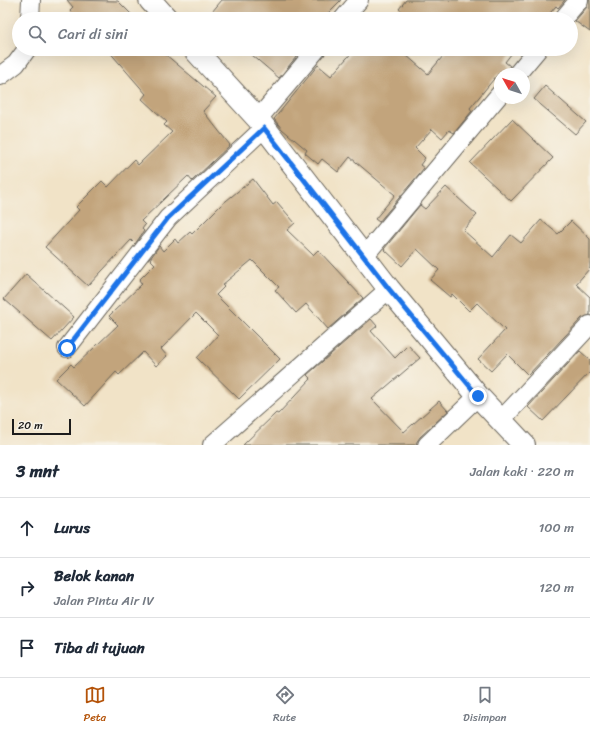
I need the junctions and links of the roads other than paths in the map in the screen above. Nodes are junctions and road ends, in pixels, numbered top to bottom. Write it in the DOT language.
graph roads {
  1 [pos="31,0"];
  2 [pos="150,0"];
  3 [pos="359,0"];
  4 [pos="579,0"];
  5 [pos="30,12"];
  6 [pos="161,12"];
  7 [pos="349,12"];
  8 [pos="569,12"];
  9 [pos="21,56"];
  10 [pos="200,56"];
  11 [pos="312,56"];
  12 [pos="532,56"];
  13 [pos="522,68"];
  14 [pos="0,76"];
  15 [pos="494,101"];
  16 [pos="261,123"];
  17 [pos="365,255"];
  18 [pos="389,289"];
  19 [pos="590,325"];
  20 [pos="67,348"];
  21 [pos="478,396"];
  22 [pos="501,420"];
  23 [pos="212,445"];
  24 [pos="427,445"];
  25 [pos="524,445"];
  1 -- 5 [label="street"];
  2 -- 6 [label="main road"];
  3 -- 7 [label="street"];
  4 -- 8 [label="street"];
  9 -- 14 [label="street"];
  10 -- 16 [label="main road"];
  11 -- 16 [label="street"];
  12 -- 13 [label="street"];
  15 -- 17 [label="street"];
  16 -- 17 [label="main road"];
  16 -- 20 [label="street"];
  17 -- 18 [label="main road"];
  18 -- 21 [label="main road"];
  18 -- 23 [label="street"];
  19 -- 22 [label="street"];
  21 -- 22 [label="main road"];
  21 -- 24 [label="street"];
  22 -- 25 [label="main road"];
}
